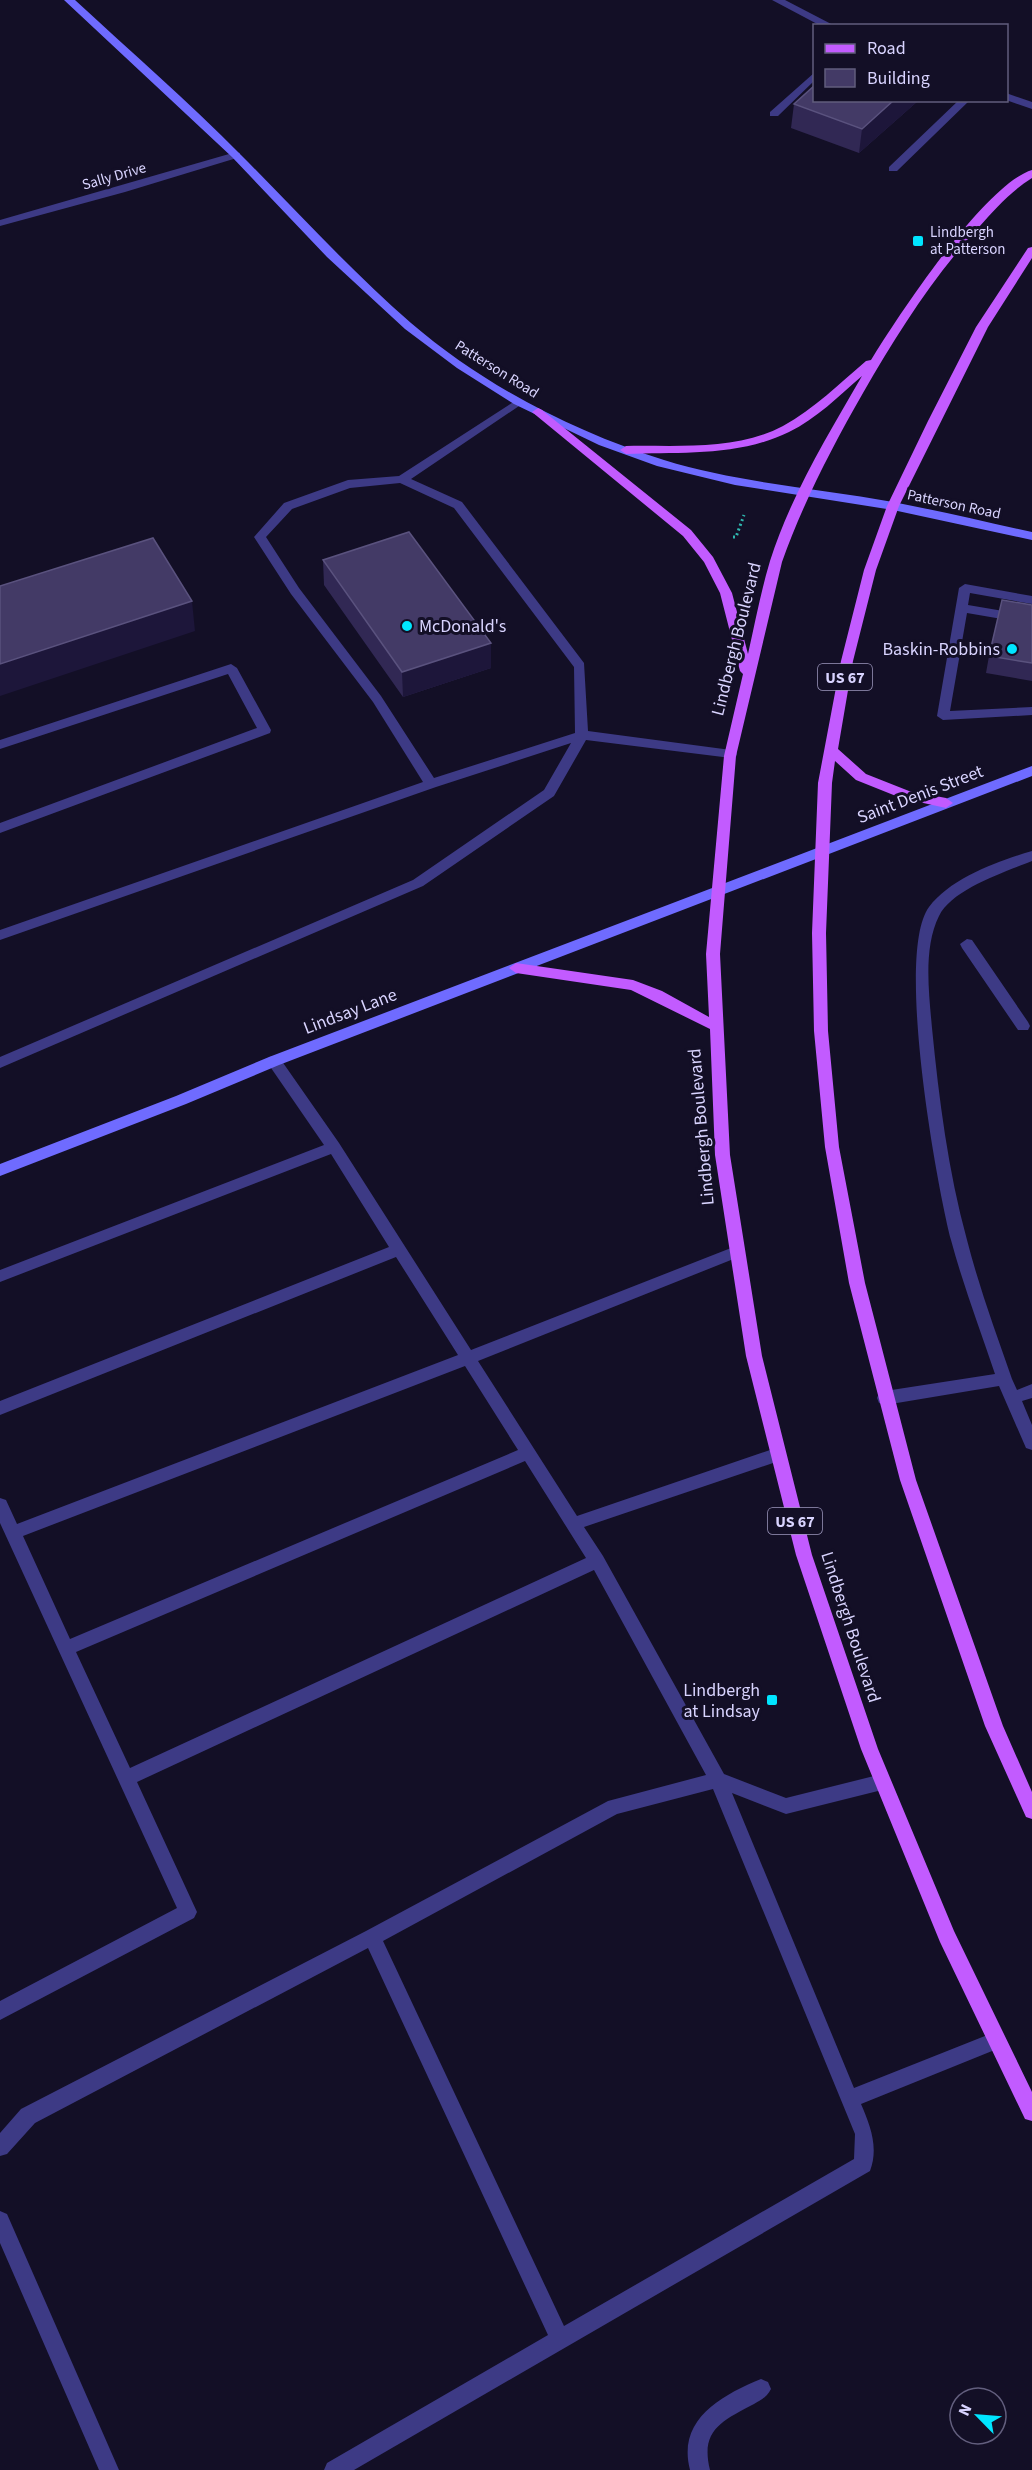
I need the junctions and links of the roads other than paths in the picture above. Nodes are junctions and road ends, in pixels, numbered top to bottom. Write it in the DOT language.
graph roads {
  1 [pos="69,0"];
  2 [pos="777,0"];
  3 [pos="826,24"];
  4 [pos="813,77"];
  5 [pos="1008,97"];
  6 [pos="963,102"];
  7 [pos="1032,106"];
  8 [pos="774,114"];
  9 [pos="236,155"];
  10 [pos="893,169"];
  11 [pos="1032,173"];
  12 [pos="0,223"];
  13 [pos="1031,252"];
  14 [pos="879,355"];
  15 [pos="518,402"];
  16 [pos="538,412"];
  17 [pos="626,450"];
  18 [pos="402,478"];
  19 [pos="804,492"];
  20 [pos="893,506"];
  21 [pos="1032,536"];
  22 [pos="1032,600"];
  23 [pos="960,608"];
  24 [pos="1032,620"];
  25 [pos="747,672"];
  26 [pos="1032,711"];
  27 [pos="582,735"];
  28 [pos="0,746"];
  29 [pos="831,750"];
  30 [pos="731,754"];
  31 [pos="1032,771"];
  32 [pos="431,784"];
  33 [pos="946,803"];
  34 [pos="0,828"];
  35 [pos="820,852"];
  36 [pos="1032,856"];
  37 [pos="716,891"];
  38 [pos="0,935"];
  39 [pos="967,944"];
  40 [pos="516,968"];
  41 [pos="713,1025"];
  42 [pos="1023,1026"];
  43 [pos="274,1061"];
  44 [pos="0,1063"];
  45 [pos="334,1147"];
  46 [pos="0,1170"];
  47 [pos="399,1249"];
  48 [pos="736,1252"];
  49 [pos="0,1276"];
  50 [pos="468,1358"];
  51 [pos="1004,1379"];
  52 [pos="1032,1391"];
  53 [pos="885,1398"];
  54 [pos="1012,1398"];
  55 [pos="0,1408"];
  56 [pos="1032,1443"];
  57 [pos="528,1453"];
  58 [pos="776,1455"];
  59 [pos="0,1505"];
  60 [pos="573,1524"];
  61 [pos="13,1533"];
  62 [pos="597,1561"];
  63 [pos="67,1648"];
  64 [pos="126,1779"];
  65 [pos="718,1780"];
  66 [pos="882,1782"];
  67 [pos="1032,1811"];
  68 [pos="372,1937"];
  69 [pos="0,2011"];
  70 [pos="995,2041"];
  71 [pos="849,2099"];
  72 [pos="1032,2112"];
  73 [pos="0,2147"];
  74 [pos="0,2221"];
  75 [pos="560,2340"];
  76 [pos="761,2389"];
  77 [pos="109,2470"];
  78 [pos="334,2470"];
  79 [pos="700,2470"];
  1 -- 9 [label="main road, Patterson Road"];
  2 -- 3 [label="street"];
  4 -- 8 [label="street"];
  5 -- 7 [label="street"];
  6 -- 10 [label="street"];
  9 -- 12 [label="street, Sally Drive"];
  9 -- 15 [label="main road, Patterson Road"];
  11 -- 14 [label="main road, Lindbergh Boulevard / US 67"];
  13 -- 20 [label="main road, US 67"];
  14 -- 17 [label="main road"];
  14 -- 19 [label="main road, Lindbergh Boulevard / US 67"];
  15 -- 16 [label="main road, Patterson Road"];
  15 -- 18 [label="street"];
  16 -- 17 [label="main road, Patterson Road"];
  16 -- 25 [label="main road"];
  17 -- 19 [label="main road, Patterson Road"];
  18 -- 27 [label="street"];
  18 -- 32 [label="street"];
  19 -- 20 [label="main road, Patterson Road"];
  19 -- 25 [label="main road, Lindbergh Boulevard / US 67"];
  20 -- 21 [label="main road, Patterson Road"];
  20 -- 29 [label="main road, US 67"];
  22 -- 23 [label="street"];
  23 -- 24 [label="street"];
  23 -- 26 [label="street"];
  25 -- 30 [label="main road, Lindbergh Boulevard / US 67"];
  27 -- 30 [label="street"];
  27 -- 32 [label="street"];
  27 -- 44 [label="street"];
  28 -- 34 [label="street"];
  29 -- 33 [label="main road"];
  29 -- 35 [label="main road, US 67"];
  30 -- 37 [label="main road, Lindbergh Boulevard / US 67"];
  31 -- 33 [label="main road, Saint Denis Street"];
  32 -- 38 [label="street"];
  33 -- 35 [label="main road, Saint Denis Street"];
  35 -- 37 [label="main road, Saint Denis Street"];
  35 -- 53 [label="main road, US 67"];
  36 -- 51 [label="street"];
  37 -- 40 [label="main road, Lindsay Lane"];
  37 -- 41 [label="main road, Lindbergh Boulevard / US 67"];
  39 -- 42 [label="street"];
  40 -- 41 [label="main road"];
  40 -- 43 [label="main road, Lindsay Lane"];
  41 -- 48 [label="main road, Lindbergh Boulevard / US 67"];
  43 -- 45 [label="street"];
  43 -- 46 [label="main road, Lindsay Lane"];
  45 -- 47 [label="street"];
  45 -- 49 [label="street"];
  47 -- 50 [label="street"];
  47 -- 55 [label="street"];
  48 -- 50 [label="street"];
  48 -- 58 [label="main road, Lindbergh Boulevard / US 67"];
  50 -- 57 [label="street"];
  50 -- 61 [label="street"];
  51 -- 53 [label="street"];
  51 -- 54 [label="street"];
  52 -- 54 [label="street"];
  53 -- 67 [label="main road, US 67"];
  54 -- 56 [label="street"];
  57 -- 60 [label="street"];
  57 -- 63 [label="street"];
  58 -- 60 [label="street"];
  58 -- 66 [label="main road, Lindbergh Boulevard / US 67"];
  59 -- 61 [label="street"];
  60 -- 62 [label="street"];
  61 -- 63 [label="street"];
  62 -- 64 [label="street"];
  62 -- 65 [label="street"];
  63 -- 64 [label="street"];
  64 -- 69 [label="street"];
  65 -- 66 [label="street"];
  65 -- 68 [label="street"];
  65 -- 71 [label="street"];
  66 -- 70 [label="main road, Lindbergh Boulevard / US 67"];
  68 -- 73 [label="street"];
  68 -- 75 [label="street"];
  70 -- 71 [label="street"];
  70 -- 72 [label="main road, Lindbergh Boulevard / US 67"];
  71 -- 75 [label="street"];
  74 -- 77 [label="street"];
  75 -- 78 [label="street"];
  76 -- 79 [label="street"];
}
